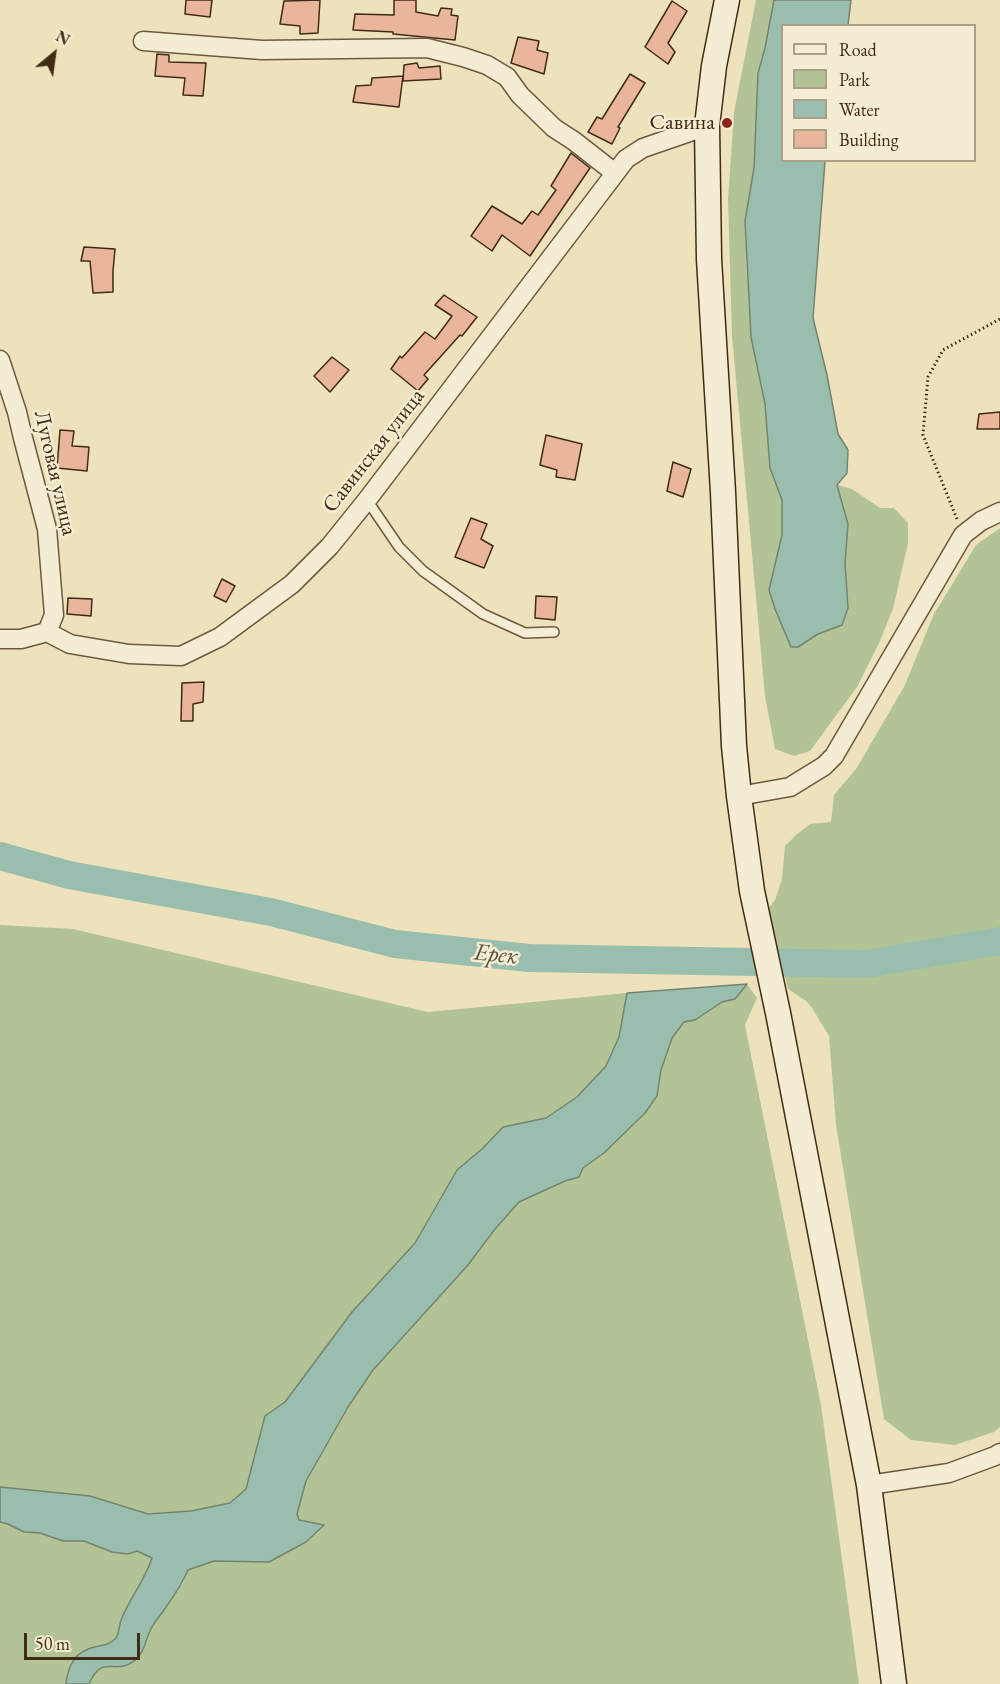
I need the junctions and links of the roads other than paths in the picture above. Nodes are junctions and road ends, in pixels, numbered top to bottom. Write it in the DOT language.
graph roads {
  1 [pos="727,0"];
  2 [pos="142,41"];
  3 [pos="707,126"];
  4 [pos="615,173"];
  5 [pos="0,360"];
  6 [pos="367,500"];
  7 [pos="1000,512"];
  8 [pos="46,632"];
  9 [pos="554,632"];
  10 [pos="0,639"];
  11 [pos="739,796"];
  12 [pos="1000,1453"];
  13 [pos="869,1485"];
  14 [pos="894,1684"];
  1 -- 3 [label="street"];
  2 -- 4 [label="street"];
  3 -- 4 [label="street, Савинская улица"];
  3 -- 11 [label="street"];
  4 -- 6 [label="street, Савинская улица"];
  5 -- 8 [label="street, Луговая улица"];
  6 -- 8 [label="street, Савинская улица"];
  6 -- 9 [label="lane"];
  7 -- 11 [label="street"];
  8 -- 10 [label="street"];
  11 -- 13 [label="street"];
  12 -- 13 [label="street"];
  13 -- 14 [label="street"];
}
